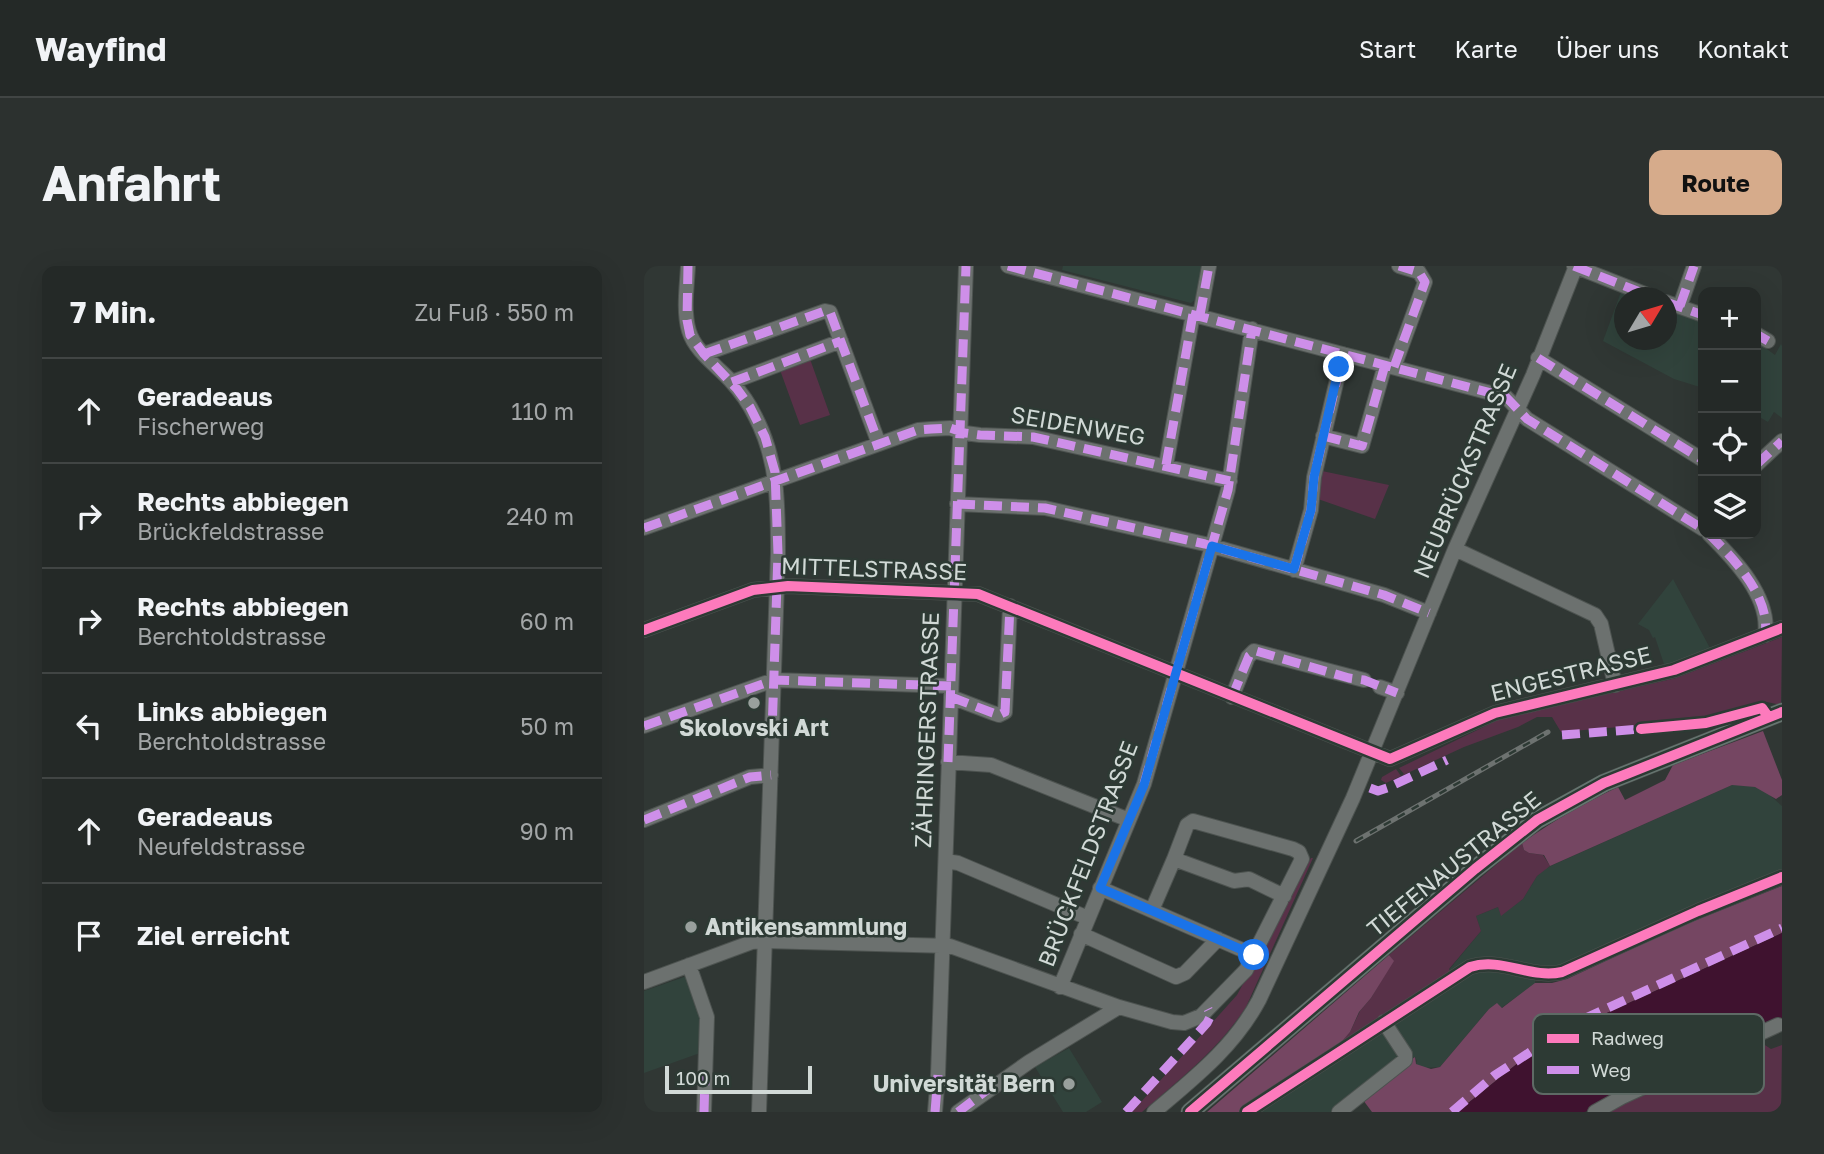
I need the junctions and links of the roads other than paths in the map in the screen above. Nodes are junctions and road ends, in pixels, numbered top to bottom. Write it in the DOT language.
graph roads {
  1 [pos="688,266"];
  2 [pos="966,266"];
  3 [pos="1008,266"];
  4 [pos="1209,266"];
  5 [pos="1399,266"];
  6 [pos="1575,266"];
  7 [pos="1694,266"];
  8 [pos="1628,287"];
  9 [pos="1677,297"];
  10 [pos="1677,305"];
  11 [pos="1698,313"];
  12 [pos="1197,314"];
  13 [pos="1252,329"];
  14 [pos="841,341"];
  15 [pos="704,354"];
  16 [pos="1343,354"];
  17 [pos="1538,358"];
  18 [pos="1389,366"];
  19 [pos="732,382"];
  20 [pos="1517,409"];
  21 [pos="959,432"];
  22 [pos="1323,436"];
  23 [pos="1782,441"];
  24 [pos="878,444"];
  25 [pos="1698,457"];
  26 [pos="1761,460"];
  27 [pos="1166,465"];
  28 [pos="776,481"];
  29 [pos="1230,481"];
  30 [pos="957,504"];
  31 [pos="1698,526"];
  32 [pos="644,528"];
  33 [pos="1714,539"];
  34 [pos="1212,546"];
  35 [pos="1455,549"];
  36 [pos="1294,569"];
  37 [pos="776,586"];
  38 [pos="954,591"];
  39 [pos="1010,606"];
  40 [pos="1429,613"];
  41 [pos="1782,628"];
  42 [pos="644,630"];
  43 [pos="1765,635"];
  44 [pos="1175,674"];
  45 [pos="774,680"];
  46 [pos="1364,680"];
  47 [pos="1615,684"];
  48 [pos="1380,687"];
  49 [pos="951,692"];
  50 [pos="1397,694"];
  51 [pos="1232,696"];
  52 [pos="1782,712"];
  53 [pos="644,726"];
  54 [pos="1372,754"];
  55 [pos="948,762"];
  56 [pos="771,775"];
  57 [pos="644,820"];
  58 [pos="1129,820"];
  59 [pos="1174,859"];
  60 [pos="946,861"];
  61 [pos="1782,877"];
  62 [pos="1100,888"];
  63 [pos="1284,896"];
  64 [pos="1152,910"];
  65 [pos="1088,918"];
  66 [pos="1081,934"];
  67 [pos="1218,939"];
  68 [pos="764,941"];
  69 [pos="943,946"];
  70 [pos="1254,955"];
  71 [pos="689,965"];
  72 [pos="644,982"];
  73 [pos="1060,987"];
  74 [pos="1118,1007"];
  75 [pos="1384,1022"];
  76 [pos="1778,1025"];
  77 [pos="1764,1031"];
  78 [pos="1630,1094"];
  79 [pos="704,1112"];
  80 [pos="759,1112"];
  81 [pos="934,1112"];
  82 [pos="958,1112"];
  83 [pos="1154,1112"];
  84 [pos="1190,1112"];
  85 [pos="1247,1112"];
  86 [pos="1339,1112"];
  87 [pos="1595,1112"];
  1 -- 15 [label="street"];
  2 -- 21 [label="street, ZÄHRINGERSTRASSE"];
  3 -- 12 [label="street"];
  4 -- 12 [label="street"];
  5 -- 18 [label="street"];
  6 -- 8 [label="street"];
  6 -- 17 [label="street, NEUBRÜCKSTRASSE"];
  7 -- 9 [label="street"];
  10 -- 11 [label="street"];
  12 -- 13 [label="street"];
  12 -- 27 [label="street"];
  13 -- 16 [label="street"];
  13 -- 29 [label="street, BRÜCKFELDSTRASSE"];
  14 -- 15 [label="street"];
  14 -- 19 [label="street"];
  14 -- 24 [label="street"];
  15 -- 19 [label="street"];
  16 -- 18 [label="street"];
  16 -- 22 [label="street"];
  17 -- 20 [label="street, NEUBRÜCKSTRASSE"];
  17 -- 25 [label="street"];
  18 -- 20 [label="street"];
  18 -- 22 [label="street"];
  19 -- 28 [label="street"];
  20 -- 31 [label="street"];
  20 -- 35 [label="street, NEUBRÜCKSTRASSE"];
  21 -- 24 [label="street, SEIDENWEG"];
  21 -- 27 [label="street, SEIDENWEG"];
  21 -- 30 [label="street, ZÄHRINGERSTRASSE"];
  22 -- 36 [label="street"];
  23 -- 26 [label="street"];
  24 -- 28 [label="street, SEIDENWEG"];
  27 -- 29 [label="street, SEIDENWEG"];
  28 -- 32 [label="street, SEIDENWEG"];
  28 -- 37 [label="street"];
  29 -- 34 [label="street, BRÜCKFELDSTRASSE"];
  30 -- 34 [label="street"];
  30 -- 38 [label="street, ZÄHRINGERSTRASSE"];
  33 -- 43 [label="street"];
  34 -- 36 [label="street"];
  34 -- 44 [label="street, BRÜCKFELDSTRASSE"];
  35 -- 40 [label="street, NEUBRÜCKSTRASSE"];
  35 -- 47 [label="street"];
  36 -- 40 [label="street"];
  37 -- 38 [label="street, MITTELSTRASSE"];
  37 -- 42 [label="street, MITTELSTRASSE"];
  37 -- 45 [label="street"];
  38 -- 39 [label="street, MITTELSTRASSE"];
  38 -- 49 [label="street, ZÄHRINGERSTRASSE"];
  39 -- 44 [label="street, MITTELSTRASSE"];
  39 -- 49 [label="street"];
  40 -- 50 [label="street, NEUBRÜCKSTRASSE"];
  41 -- 43 [label="street, ENGESTRASSE"];
  43 -- 47 [label="street, ENGESTRASSE"];
  44 -- 51 [label="street, MITTELSTRASSE"];
  44 -- 58 [label="street, BRÜCKFELDSTRASSE"];
  45 -- 49 [label="street"];
  45 -- 53 [label="street"];
  45 -- 56 [label="street"];
  46 -- 51 [label="street"];
  47 -- 54 [label="street, ENGESTRASSE"];
  48 -- 50 [label="street"];
  49 -- 55 [label="street, ZÄHRINGERSTRASSE"];
  50 -- 54 [label="street, NEUBRÜCKSTRASSE"];
  51 -- 54 [label="street, MITTELSTRASSE"];
  52 -- 84 [label="main road, TIEFENAUSTRASSE"];
  54 -- 83 [label="street, NEUBRÜCKSTRASSE"];
  55 -- 58 [label="street"];
  55 -- 60 [label="street, ZÄHRINGERSTRASSE"];
  56 -- 57 [label="street"];
  56 -- 68 [label="street"];
  58 -- 62 [label="street, BRÜCKFELDSTRASSE"];
  59 -- 63 [label="street"];
  59 -- 63 [label="street"];
  59 -- 64 [label="street"];
  60 -- 65 [label="street"];
  60 -- 69 [label="street, ZÄHRINGERSTRASSE"];
  61 -- 75 [label="street"];
  62 -- 64 [label="street"];
  62 -- 65 [label="street, BRÜCKFELDSTRASSE"];
  63 -- 70 [label="street"];
  64 -- 67 [label="street"];
  65 -- 66 [label="street, BRÜCKFELDSTRASSE"];
  66 -- 67 [label="street"];
  66 -- 73 [label="street, BRÜCKFELDSTRASSE"];
  67 -- 70 [label="street"];
  68 -- 69 [label="street"];
  68 -- 71 [label="street"];
  68 -- 80 [label="street"];
  69 -- 73 [label="street"];
  69 -- 81 [label="street, ZÄHRINGERSTRASSE"];
  70 -- 74 [label="street"];
  71 -- 72 [label="street"];
  71 -- 79 [label="street"];
  73 -- 74 [label="street"];
  74 -- 82 [label="street"];
  75 -- 85 [label="street"];
  75 -- 86 [label="street"];
  76 -- 77 [label="street"];
  78 -- 87 [label="street"];
}
